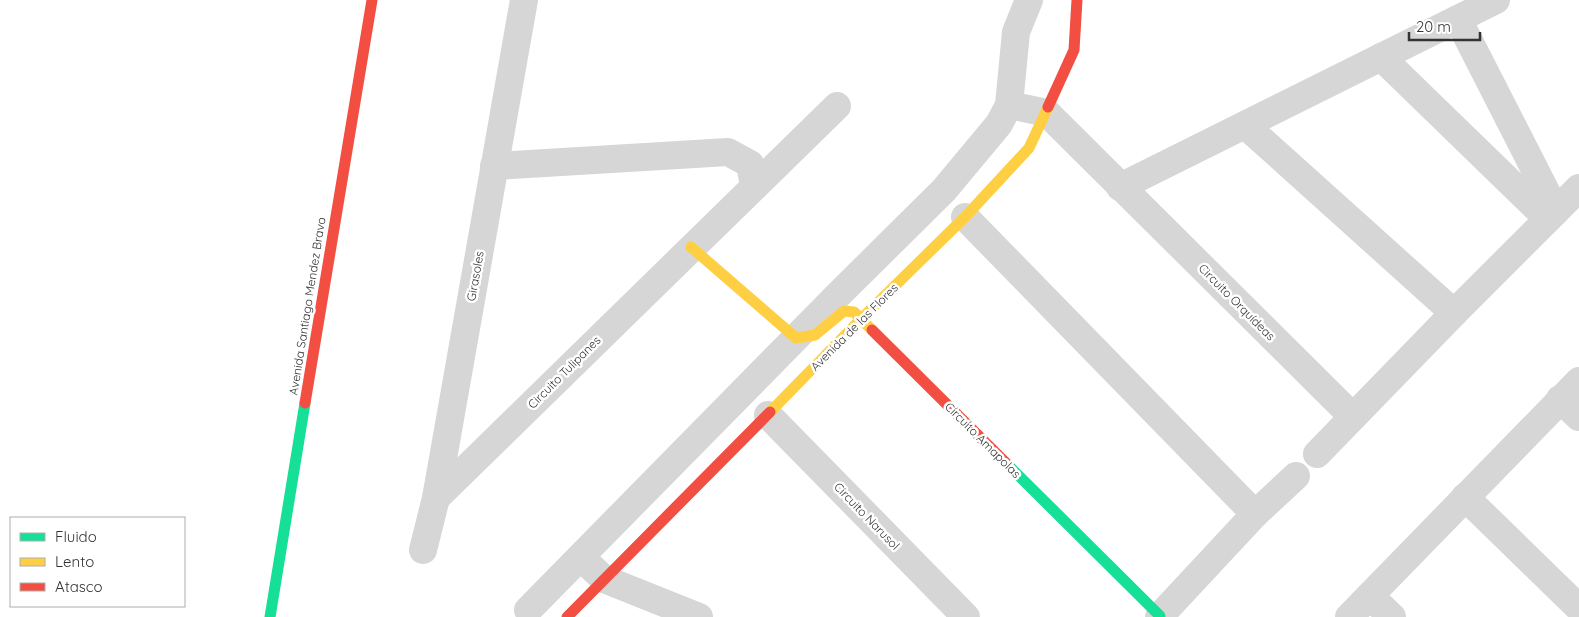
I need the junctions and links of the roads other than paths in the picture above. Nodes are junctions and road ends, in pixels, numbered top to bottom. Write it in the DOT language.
graph roads {
  1 [pos="372,0"];
  2 [pos="524,0"];
  3 [pos="1029,0"];
  4 [pos="1077,0"];
  5 [pos="1496,0"];
  6 [pos="1458,19"];
  7 [pos="1381,57"];
  8 [pos="1009,105"];
  9 [pos="837,106"];
  10 [pos="1047,113"];
  11 [pos="1245,125"];
  12 [pos="494,166"];
  13 [pos="754,186"];
  14 [pos="1120,186"];
  15 [pos="1579,188"];
  16 [pos="1552,215"];
  17 [pos="964,217"];
  18 [pos="691,246"];
  19 [pos="1454,312"];
  20 [pos="861,319"];
  21 [pos="796,338"];
  22 [pos="1573,399"];
  23 [pos="768,416"];
  24 [pos="1353,417"];
  25 [pos="1317,454"];
  26 [pos="1296,476"];
  27 [pos="1465,497"];
  28 [pos="436,498"];
  29 [pos="1255,514"];
  30 [pos="423,550"];
  31 [pos="580,557"];
  32 [pos="604,579"];
  33 [pos="1370,596"];
  34 [pos="1579,608"];
  35 [pos="528,610"];
  36 [pos="1159,616"];
  37 [pos="270,617"];
  38 [pos="567,617"];
  39 [pos="699,617"];
  40 [pos="966,617"];
  41 [pos="1349,617"];
  42 [pos="1392,617"];
  1 -- 37 [label="street, Avenida Santiago Mendez Bravo"];
  2 -- 12 [label="street, Girasoles"];
  3 -- 8 [label="street"];
  4 -- 10 [label="street, Avenida de las Flores"];
  5 -- 6 [label="street"];
  6 -- 7 [label="street"];
  6 -- 16 [label="street"];
  7 -- 11 [label="street"];
  7 -- 16 [label="street"];
  8 -- 10 [label="street"];
  8 -- 21 [label="street"];
  9 -- 13 [label="street, Circuito Tulipanes"];
  10 -- 14 [label="street, Circuito Orquídeas"];
  10 -- 17 [label="street, Avenida de las Flores"];
  11 -- 14 [label="street"];
  11 -- 19 [label="street"];
  12 -- 13 [label="street"];
  12 -- 28 [label="street, Girasoles"];
  13 -- 18 [label="street, Circuito Tulipanes"];
  14 -- 24 [label="street, Circuito Orquídeas"];
  15 -- 16 [label="street"];
  16 -- 19 [label="street"];
  17 -- 20 [label="street, Avenida de las Flores"];
  17 -- 29 [label="street"];
  18 -- 21 [label="street"];
  18 -- 28 [label="street, Circuito Tulipanes"];
  19 -- 24 [label="street"];
  20 -- 21 [label="street"];
  20 -- 23 [label="street, Avenida de las Flores"];
  20 -- 36 [label="street, Circuito Amapolas"];
  21 -- 31 [label="street"];
  22 -- 27 [label="street"];
  23 -- 32 [label="street, Avenida de las Flores"];
  23 -- 40 [label="street, Circuito Narusol"];
  24 -- 25 [label="street"];
  26 -- 29 [label="street, Circuito Amapolas"];
  27 -- 33 [label="street"];
  27 -- 34 [label="street"];
  28 -- 30 [label="street, Girasoles"];
  29 -- 36 [label="street, Circuito Amapolas"];
  31 -- 32 [label="street"];
  31 -- 35 [label="street"];
  32 -- 38 [label="street, Avenida de las Flores"];
  32 -- 39 [label="street"];
  33 -- 41 [label="street"];
  33 -- 42 [label="street"];
}
